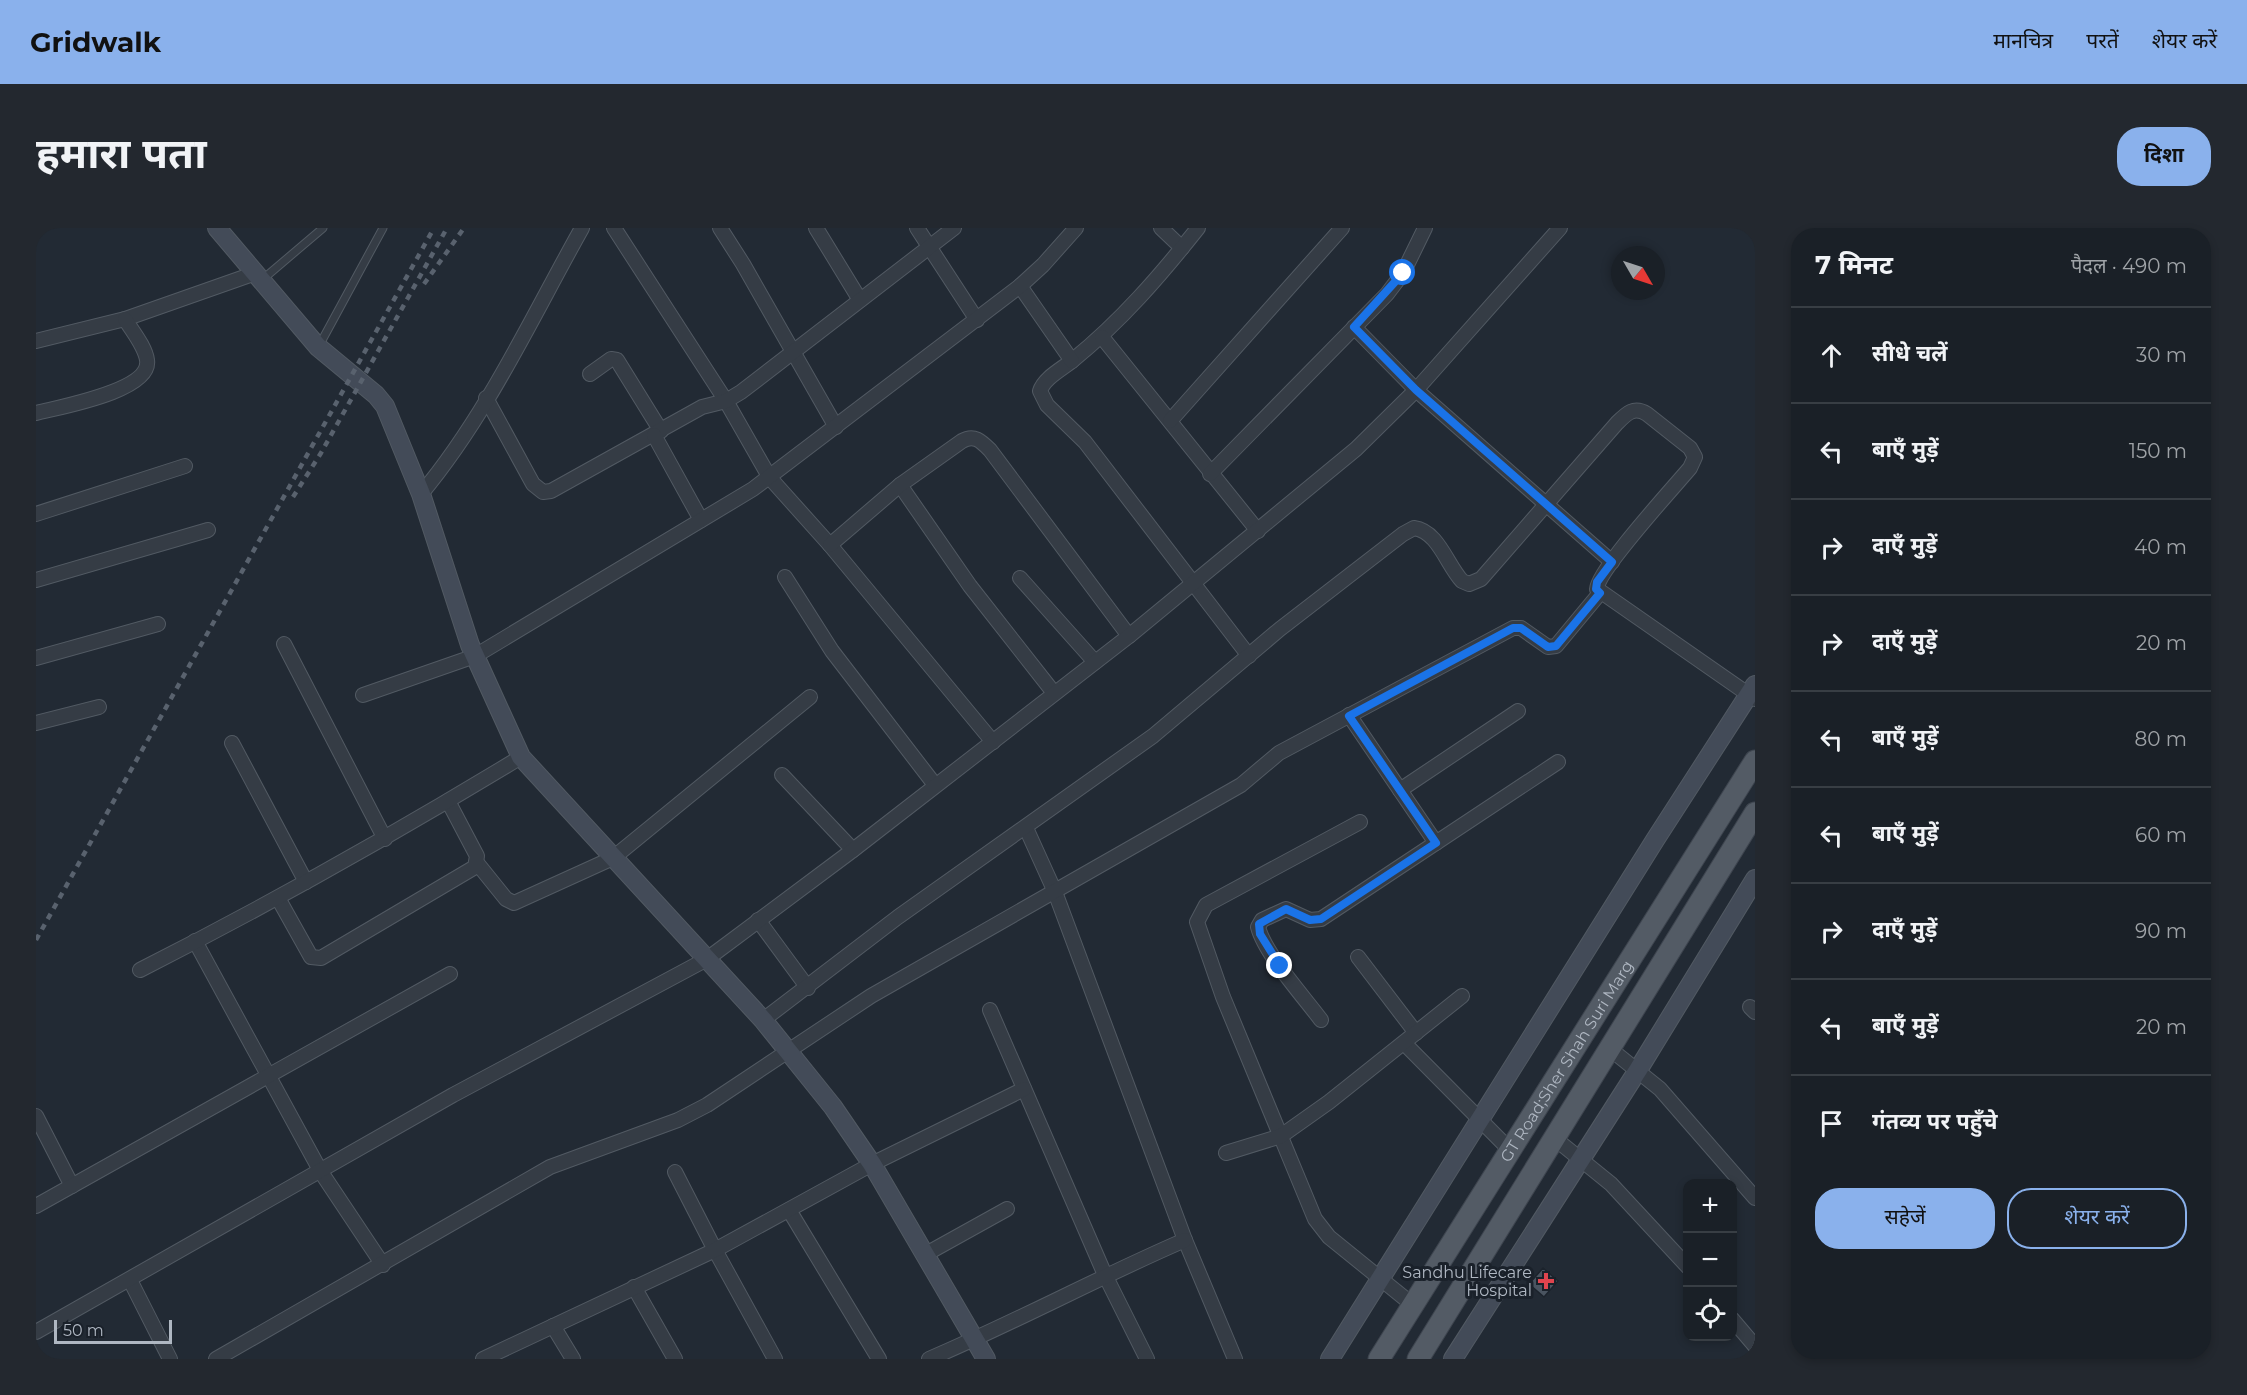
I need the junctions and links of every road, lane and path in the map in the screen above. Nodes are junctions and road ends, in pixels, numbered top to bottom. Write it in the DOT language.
graph roads {
  1 [pos="217,228"];
  2 [pos="322,228"];
  3 [pos="383,228"];
  4 [pos="582,228"];
  5 [pos="614,228"];
  6 [pos="720,228"];
  7 [pos="816,228"];
  8 [pos="917,228"];
  9 [pos="954,228"];
  10 [pos="1076,228"];
  11 [pos="1161,228"];
  12 [pos="1198,228"];
  13 [pos="1342,228"];
  14 [pos="1425,228"];
  15 [pos="1560,228"];
  16 [pos="929,246"];
  17 [pos="1182,248"];
  18 [pos="257,278"];
  19 [pos="1020,286"];
  20 [pos="860,300"];
  21 [pos="125,319"];
  22 [pos="977,320"];
  23 [pos="1354,327"];
  24 [pos="1102,337"];
  25 [pos="36,340"];
  26 [pos="318,347"];
  27 [pos="793,354"];
  28 [pos="1072,361"];
  29 [pos="590,374"];
  30 [pos="1416,390"];
  31 [pos="486,398"];
  32 [pos="726,401"];
  33 [pos="36,413"];
  34 [pos="1170,421"];
  35 [pos="836,427"];
  36 [pos="657,433"];
  37 [pos="185,466"];
  38 [pos="1210,474"];
  39 [pos="770,478"];
  40 [pos="900,485"];
  41 [pos="421,494"];
  42 [pos="1548,504"];
  43 [pos="36,514"];
  44 [pos="701,520"];
  45 [pos="208,530"];
  46 [pos="1258,531"];
  47 [pos="830,544"];
  48 [pos="1612,562"];
  49 [pos="785,577"];
  50 [pos="1020,578"];
  51 [pos="36,580"];
  52 [pos="1194,583"];
  53 [pos="1600,593"];
  54 [pos="158,624"];
  55 [pos="1129,636"];
  56 [pos="284,644"];
  57 [pos="475,656"];
  58 [pos="1249,656"];
  59 [pos="36,658"];
  60 [pos="1095,662"];
  61 [pos="1054,693"];
  62 [pos="1753,693"];
  63 [pos="363,695"];
  64 [pos="810,697"];
  65 [pos="99,707"];
  66 [pos="1518,711"];
  67 [pos="1349,716"];
  68 [pos="36,723"];
  69 [pos="993,742"];
  70 [pos="232,743"];
  71 [pos="521,757"];
  72 [pos="1755,761"];
  73 [pos="1558,762"];
  74 [pos="782,775"];
  75 [pos="935,785"];
  76 [pos="1400,790"];
  77 [pos="448,801"];
  78 [pos="1755,813"];
  79 [pos="1360,822"];
  80 [pos="1026,828"];
  81 [pos="385,839"];
  82 [pos="1436,843"];
  83 [pos="853,850"];
  84 [pos="613,858"];
  85 [pos="477,863"];
  86 [pos="306,882"];
  87 [pos="1752,890"];
  88 [pos="1055,892"];
  89 [pos="278,898"];
  90 [pos="758,920"];
  91 [pos="195,941"];
  92 [pos="1358,957"];
  93 [pos="707,959"];
  94 [pos="140,970"];
  95 [pos="450,974"];
  96 [pos="808,988"];
  97 [pos="1462,996"];
  98 [pos="990,1010"];
  99 [pos="763,1020"];
  100 [pos="1322,1020"];
  101 [pos="1416,1033"];
  102 [pos="1404,1043"];
  103 [pos="1609,1048"];
  104 [pos="787,1051"];
  105 [pos="1638,1070"];
  106 [pos="267,1077"];
  107 [pos="1024,1089"];
  108 [pos="36,1116"];
  109 [pos="1481,1120"];
  110 [pos="1281,1136"];
  111 [pos="1553,1137"];
  112 [pos="1510,1150"];
  113 [pos="1226,1153"];
  114 [pos="1581,1158"];
  115 [pos="872,1164"];
  116 [pos="321,1172"];
  117 [pos="675,1172"];
  118 [pos="72,1186"];
  119 [pos="1755,1198"];
  120 [pos="36,1206"];
  121 [pos="1008,1209"];
  122 [pos="789,1210"];
  123 [pos="1185,1240"];
  124 [pos="715,1250"];
  125 [pos="926,1254"];
  126 [pos="1683,1262"];
  127 [pos="383,1265"];
  128 [pos="1105,1275"];
  129 [pos="1380,1277"];
  130 [pos="130,1280"];
  131 [pos="634,1287"];
  132 [pos="1413,1305"];
  133 [pos="1737,1325"];
  134 [pos="553,1326"];
  135 [pos="36,1332"];
  136 [pos="975,1340"];
  137 [pos="1755,1346"];
  138 [pos="170,1359"];
  139 [pos="216,1359"];
  140 [pos="483,1359"];
  141 [pos="573,1359"];
  142 [pos="675,1359"];
  143 [pos="775,1359"];
  144 [pos="879,1359"];
  145 [pos="929,1359"];
  146 [pos="986,1359"];
  147 [pos="1148,1359"];
  148 [pos="1235,1359"];
  149 [pos="1330,1359"];
  150 [pos="1379,1359"];
  151 [pos="1418,1359"];
  152 [pos="1453,1359"];
  1 -- 18 [label="street"];
  2 -- 18 [label="lane"];
  3 -- 26 [label="lane"];
  4 -- 31 [label="street"];
  5 -- 32 [label="street"];
  6 -- 27 [label="street"];
  7 -- 20 [label="street"];
  8 -- 16 [label="street"];
  9 -- 16 [label="street"];
  10 -- 19 [label="street"];
  11 -- 17 [label="street"];
  12 -- 17 [label="street"];
  13 -- 34 [label="street"];
  14 -- 23 [label="street"];
  15 -- 30 [label="street"];
  16 -- 20 [label="street"];
  16 -- 22 [label="street"];
  17 -- 24 [label="street"];
  18 -- 21 [label="street"];
  18 -- 26 [label="street"];
  19 -- 22 [label="street"];
  19 -- 28 [label="street"];
  20 -- 27 [label="street"];
  21 -- 25 [label="street"];
  21 -- 33 [label="street"];
  22 -- 35 [label="street"];
  23 -- 30 [label="street"];
  23 -- 38 [label="street"];
  24 -- 28 [label="street"];
  24 -- 34 [label="street"];
  26 -- 41 [label="street"];
  27 -- 32 [label="street"];
  27 -- 35 [label="street"];
  28 -- 52 [label="street"];
  29 -- 36 [label="street"];
  30 -- 42 [label="street"];
  30 -- 46 [label="street"];
  31 -- 36 [label="street"];
  31 -- 41 [label="street"];
  32 -- 36 [label="street"];
  32 -- 39 [label="street"];
  34 -- 38 [label="street"];
  35 -- 39 [label="street"];
  36 -- 44 [label="street"];
  37 -- 43 [label="street"];
  38 -- 46 [label="street"];
  39 -- 44 [label="street"];
  39 -- 47 [label="street"];
  40 -- 47 [label="street"];
  40 -- 55 [label="street"];
  40 -- 61 [label="street"];
  41 -- 57 [label="street"];
  42 -- 48 [label="street"];
  42 -- 48 [label="street"];
  42 -- 58 [label="street"];
  44 -- 57 [label="street"];
  45 -- 51 [label="street"];
  46 -- 52 [label="street"];
  47 -- 69 [label="street"];
  48 -- 53 [label="street"];
  49 -- 75 [label="street"];
  50 -- 60 [label="street"];
  52 -- 55 [label="street"];
  52 -- 58 [label="street"];
  53 -- 62 [label="street"];
  53 -- 67 [label="street"];
  54 -- 59 [label="street"];
  55 -- 60 [label="street"];
  56 -- 81 [label="street"];
  57 -- 63 [label="street"];
  57 -- 71 [label="street"];
  58 -- 80 [label="street"];
  60 -- 61 [label="street"];
  61 -- 69 [label="street"];
  62 -- 109 [label="street"];
  64 -- 84 [label="street"];
  65 -- 68 [label="street"];
  66 -- 76 [label="street"];
  67 -- 76 [label="street"];
  67 -- 88 [label="street"];
  69 -- 75 [label="street"];
  70 -- 86 [label="street"];
  71 -- 77 [label="street"];
  71 -- 84 [label="street"];
  72 -- 112 [label="main road, GT Road;Sher Shah Suri Marg"];
  73 -- 82 [label="street"];
  74 -- 83 [label="street"];
  75 -- 83 [label="street"];
  76 -- 82 [label="street"];
  77 -- 81 [label="street"];
  77 -- 85 [label="street"];
  78 -- 103 [label="main road, GT Road;Sher Shah Suri Marg"];
  79 -- 110 [label="street"];
  80 -- 88 [label="street"];
  80 -- 96 [label="street"];
  81 -- 86 [label="street"];
  82 -- 100 [label="street"];
  83 -- 90 [label="street"];
  84 -- 85 [label="street"];
  84 -- 93 [label="street"];
  85 -- 89 [label="street"];
  86 -- 89 [label="street"];
  87 -- 105 [label="street"];
  88 -- 104 [label="street"];
  88 -- 123 [label="street"];
  89 -- 91 [label="street"];
  90 -- 93 [label="street"];
  90 -- 96 [label="street"];
  91 -- 94 [label="street"];
  91 -- 106 [label="street"];
  92 -- 101 [label="street"];
  93 -- 99 [label="street"];
  93 -- 116 [label="street"];
  95 -- 106 [label="street"];
  96 -- 99 [label="street"];
  97 -- 101 [label="street"];
  98 -- 107 [label="street"];
  99 -- 104 [label="street"];
  101 -- 102 [label="street"];
  102 -- 109 [label="street"];
  102 -- 110 [label="street"];
  103 -- 105 [label="street"];
  103 -- 111 [label="main road, GT Road;Sher Shah Suri Marg"];
  104 -- 115 [label="street"];
  104 -- 127 [label="street"];
  105 -- 114 [label="street"];
  105 -- 119 [label="street"];
  106 -- 116 [label="street"];
  106 -- 118 [label="street"];
  107 -- 115 [label="street"];
  107 -- 128 [label="street"];
  108 -- 118 [label="street"];
  109 -- 112 [label="street"];
  109 -- 129 [label="street"];
  110 -- 113 [label="street"];
  110 -- 129 [label="street"];
  111 -- 114 [label="street"];
  111 -- 151 [label="main road, GT Road;Sher Shah Suri Marg"];
  112 -- 132 [label="main road, GT Road;Sher Shah Suri Marg"];
  114 -- 126 [label="street"];
  114 -- 152 [label="street"];
  115 -- 122 [label="street"];
  115 -- 125 [label="street"];
  116 -- 127 [label="street"];
  116 -- 130 [label="street"];
  117 -- 124 [label="street"];
  118 -- 120 [label="street"];
  121 -- 125 [label="street"];
  122 -- 124 [label="street"];
  122 -- 144 [label="street"];
  123 -- 128 [label="street"];
  123 -- 148 [label="street"];
  124 -- 131 [label="street"];
  124 -- 143 [label="street"];
  125 -- 136 [label="street"];
  127 -- 139 [label="street"];
  128 -- 136 [label="street"];
  128 -- 147 [label="street"];
  129 -- 132 [label="street"];
  129 -- 149 [label="street"];
  130 -- 135 [label="street"];
  130 -- 138 [label="street"];
  131 -- 134 [label="street"];
  131 -- 142 [label="street"];
  132 -- 150 [label="main road, GT Road;Sher Shah Suri Marg"];
  133 -- 137 [label="street"];
  134 -- 140 [label="street"];
  134 -- 141 [label="street"];
  136 -- 145 [label="street"];
  136 -- 146 [label="street"];
}
